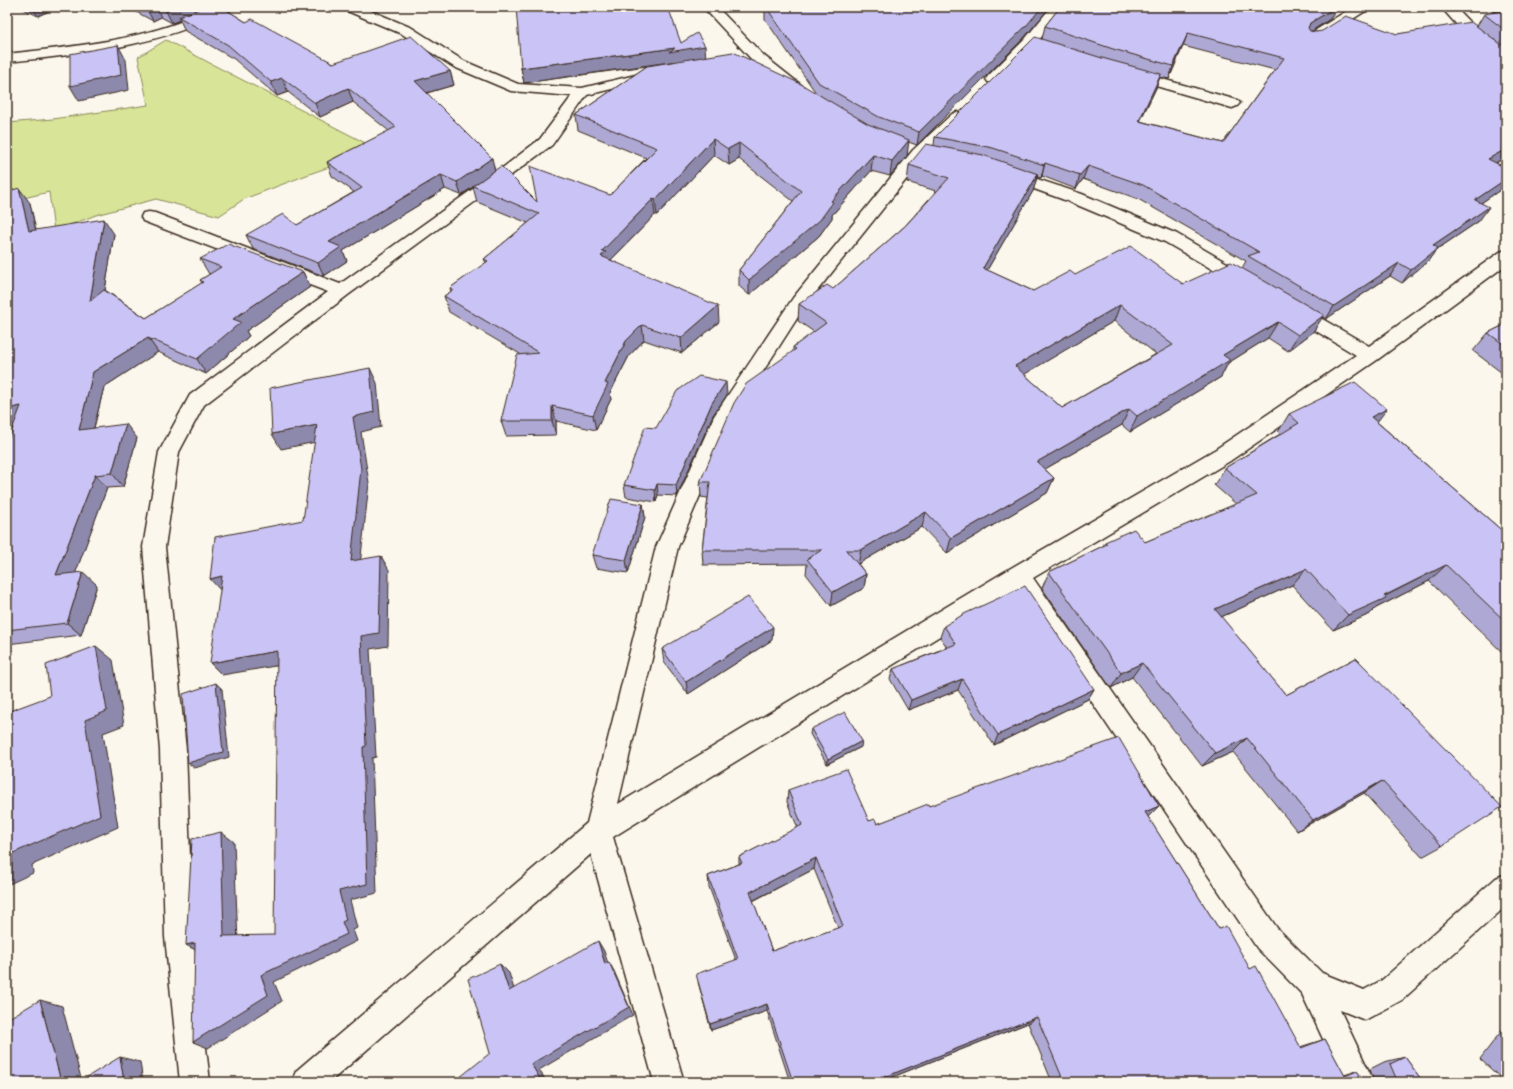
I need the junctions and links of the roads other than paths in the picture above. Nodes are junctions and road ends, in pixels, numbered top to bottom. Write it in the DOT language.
graph roads {
  1 [pos="225,7"];
  2 [pos="350,7"];
  3 [pos="710,7"];
  4 [pos="1058,7"];
  5 [pos="1362,7"];
  6 [pos="1448,7"];
  7 [pos="1310,40"];
  8 [pos="7,58"];
  9 [pos="758,58"];
  10 [pos="1506,59"];
  11 [pos="743,60"];
  12 [pos="1119,71"];
  13 [pos="667,72"];
  14 [pos="582,92"];
  15 [pos="813,101"];
  16 [pos="1232,103"];
  17 [pos="912,151"];
  18 [pos="941,158"];
  19 [pos="991,169"];
  20 [pos="149,217"];
  21 [pos="1506,256"];
  22 [pos="1260,290"];
  23 [pos="342,291"];
  24 [pos="1281,302"];
  25 [pos="1370,355"];
  26 [pos="1019,575"];
  27 [pos="598,831"];
  28 [pos="1506,888"];
  29 [pos="1312,984"];
  30 [pos="195,1082"];
  31 [pos="307,1082"];
  32 [pos="669,1082"];
  33 [pos="1359,1082"];
  1 -- 8 [label="street"];
  2 -- 14 [label="street"];
  3 -- 9 [label="street"];
  4 -- 17 [label="street"];
  5 -- 7 [label="street"];
  6 -- 10 [label="street"];
  9 -- 11 [label="street"];
  9 -- 15 [label="street"];
  12 -- 16 [label="street"];
  13 -- 14 [label="street"];
  14 -- 23 [label="street"];
  17 -- 18 [label="street"];
  17 -- 27 [label="street"];
  19 -- 22 [label="street"];
  20 -- 23 [label="street"];
  21 -- 25 [label="street"];
  23 -- 30 [label="street"];
  24 -- 25 [label="street"];
  25 -- 26 [label="street"];
  26 -- 27 [label="street"];
  26 -- 29 [label="street"];
  27 -- 31 [label="street"];
  27 -- 32 [label="street"];
  28 -- 29 [label="street"];
  29 -- 33 [label="street"];
}
